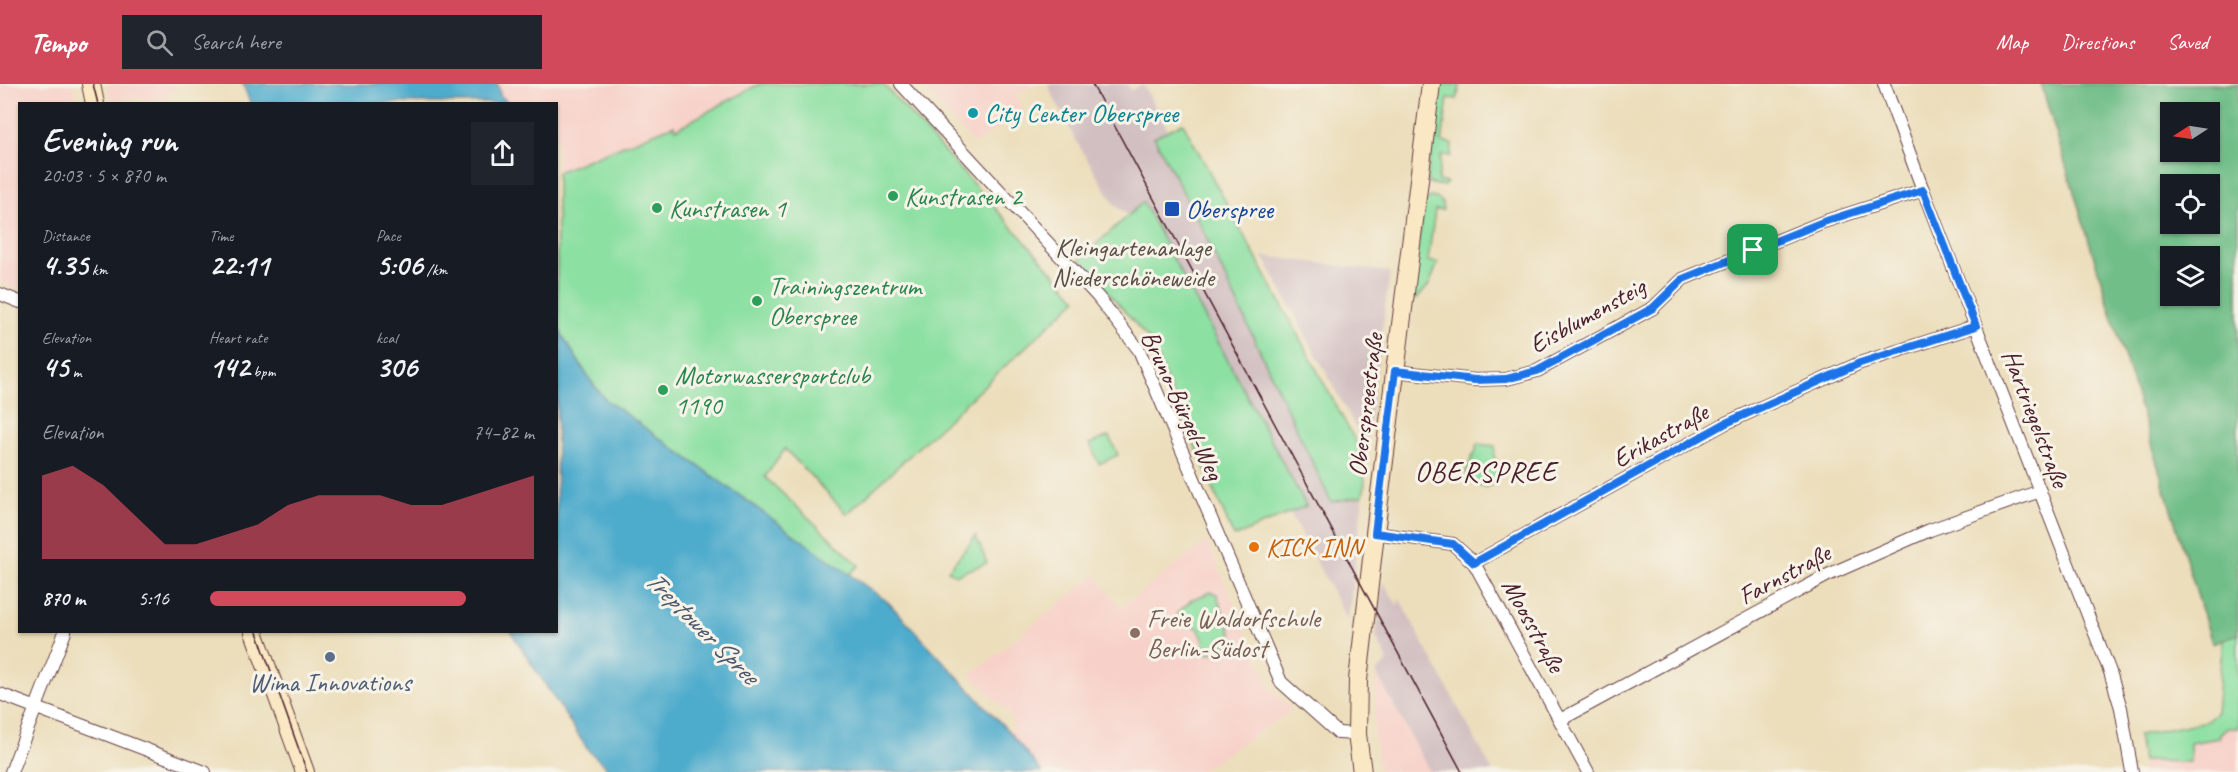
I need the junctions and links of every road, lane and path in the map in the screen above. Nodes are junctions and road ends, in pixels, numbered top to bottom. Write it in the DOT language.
graph roads {
  1 [pos="91,84"];
  2 [pos="901,84"];
  3 [pos="1431,84"];
  4 [pos="1884,84"];
  5 [pos="95,102"];
  6 [pos="1923,190"];
  7 [pos="0,294"];
  8 [pos="18,301"];
  9 [pos="1976,326"];
  10 [pos="1395,371"];
  11 [pos="2040,491"];
  12 [pos="1375,533"];
  13 [pos="1474,563"];
  14 [pos="65,633"];
  15 [pos="254,633"];
  16 [pos="0,694"];
  17 [pos="36,708"];
  18 [pos="1560,720"];
  19 [pos="1357,734"];
  20 [pos="11,772"];
  21 [pos="205,772"];
  22 [pos="305,772"];
  23 [pos="1362,772"];
  24 [pos="1588,772"];
  25 [pos="2132,772"];
  1 -- 5 [label="main road"];
  2 -- 19 [label="street, Bruno-Bürgel-Weg"];
  3 -- 10 [label="main road, Oberspreestraße"];
  4 -- 6 [label="street, Hartriegelstraße"];
  6 -- 9 [label="street, Hartriegelstraße"];
  6 -- 10 [label="street, Eisblumensteig"];
  7 -- 8 [label="street"];
  9 -- 11 [label="street, Hartriegelstraße"];
  9 -- 13 [label="street, Erikastraße"];
  10 -- 12 [label="main road, Oberspreestraße"];
  11 -- 18 [label="street, Farnstraße"];
  11 -- 25 [label="street, Hartriegelstraße"];
  12 -- 13 [label="street, Moosstraße"];
  12 -- 19 [label="main road, Oberspreestraße"];
  13 -- 18 [label="street, Moosstraße"];
  14 -- 17 [label="street"];
  15 -- 22 [label="main road"];
  16 -- 17 [label="street"];
  17 -- 20 [label="street"];
  17 -- 21 [label="street"];
  18 -- 24 [label="street, Moosstraße"];
  19 -- 23 [label="main road, Oberspreestraße"];
}
